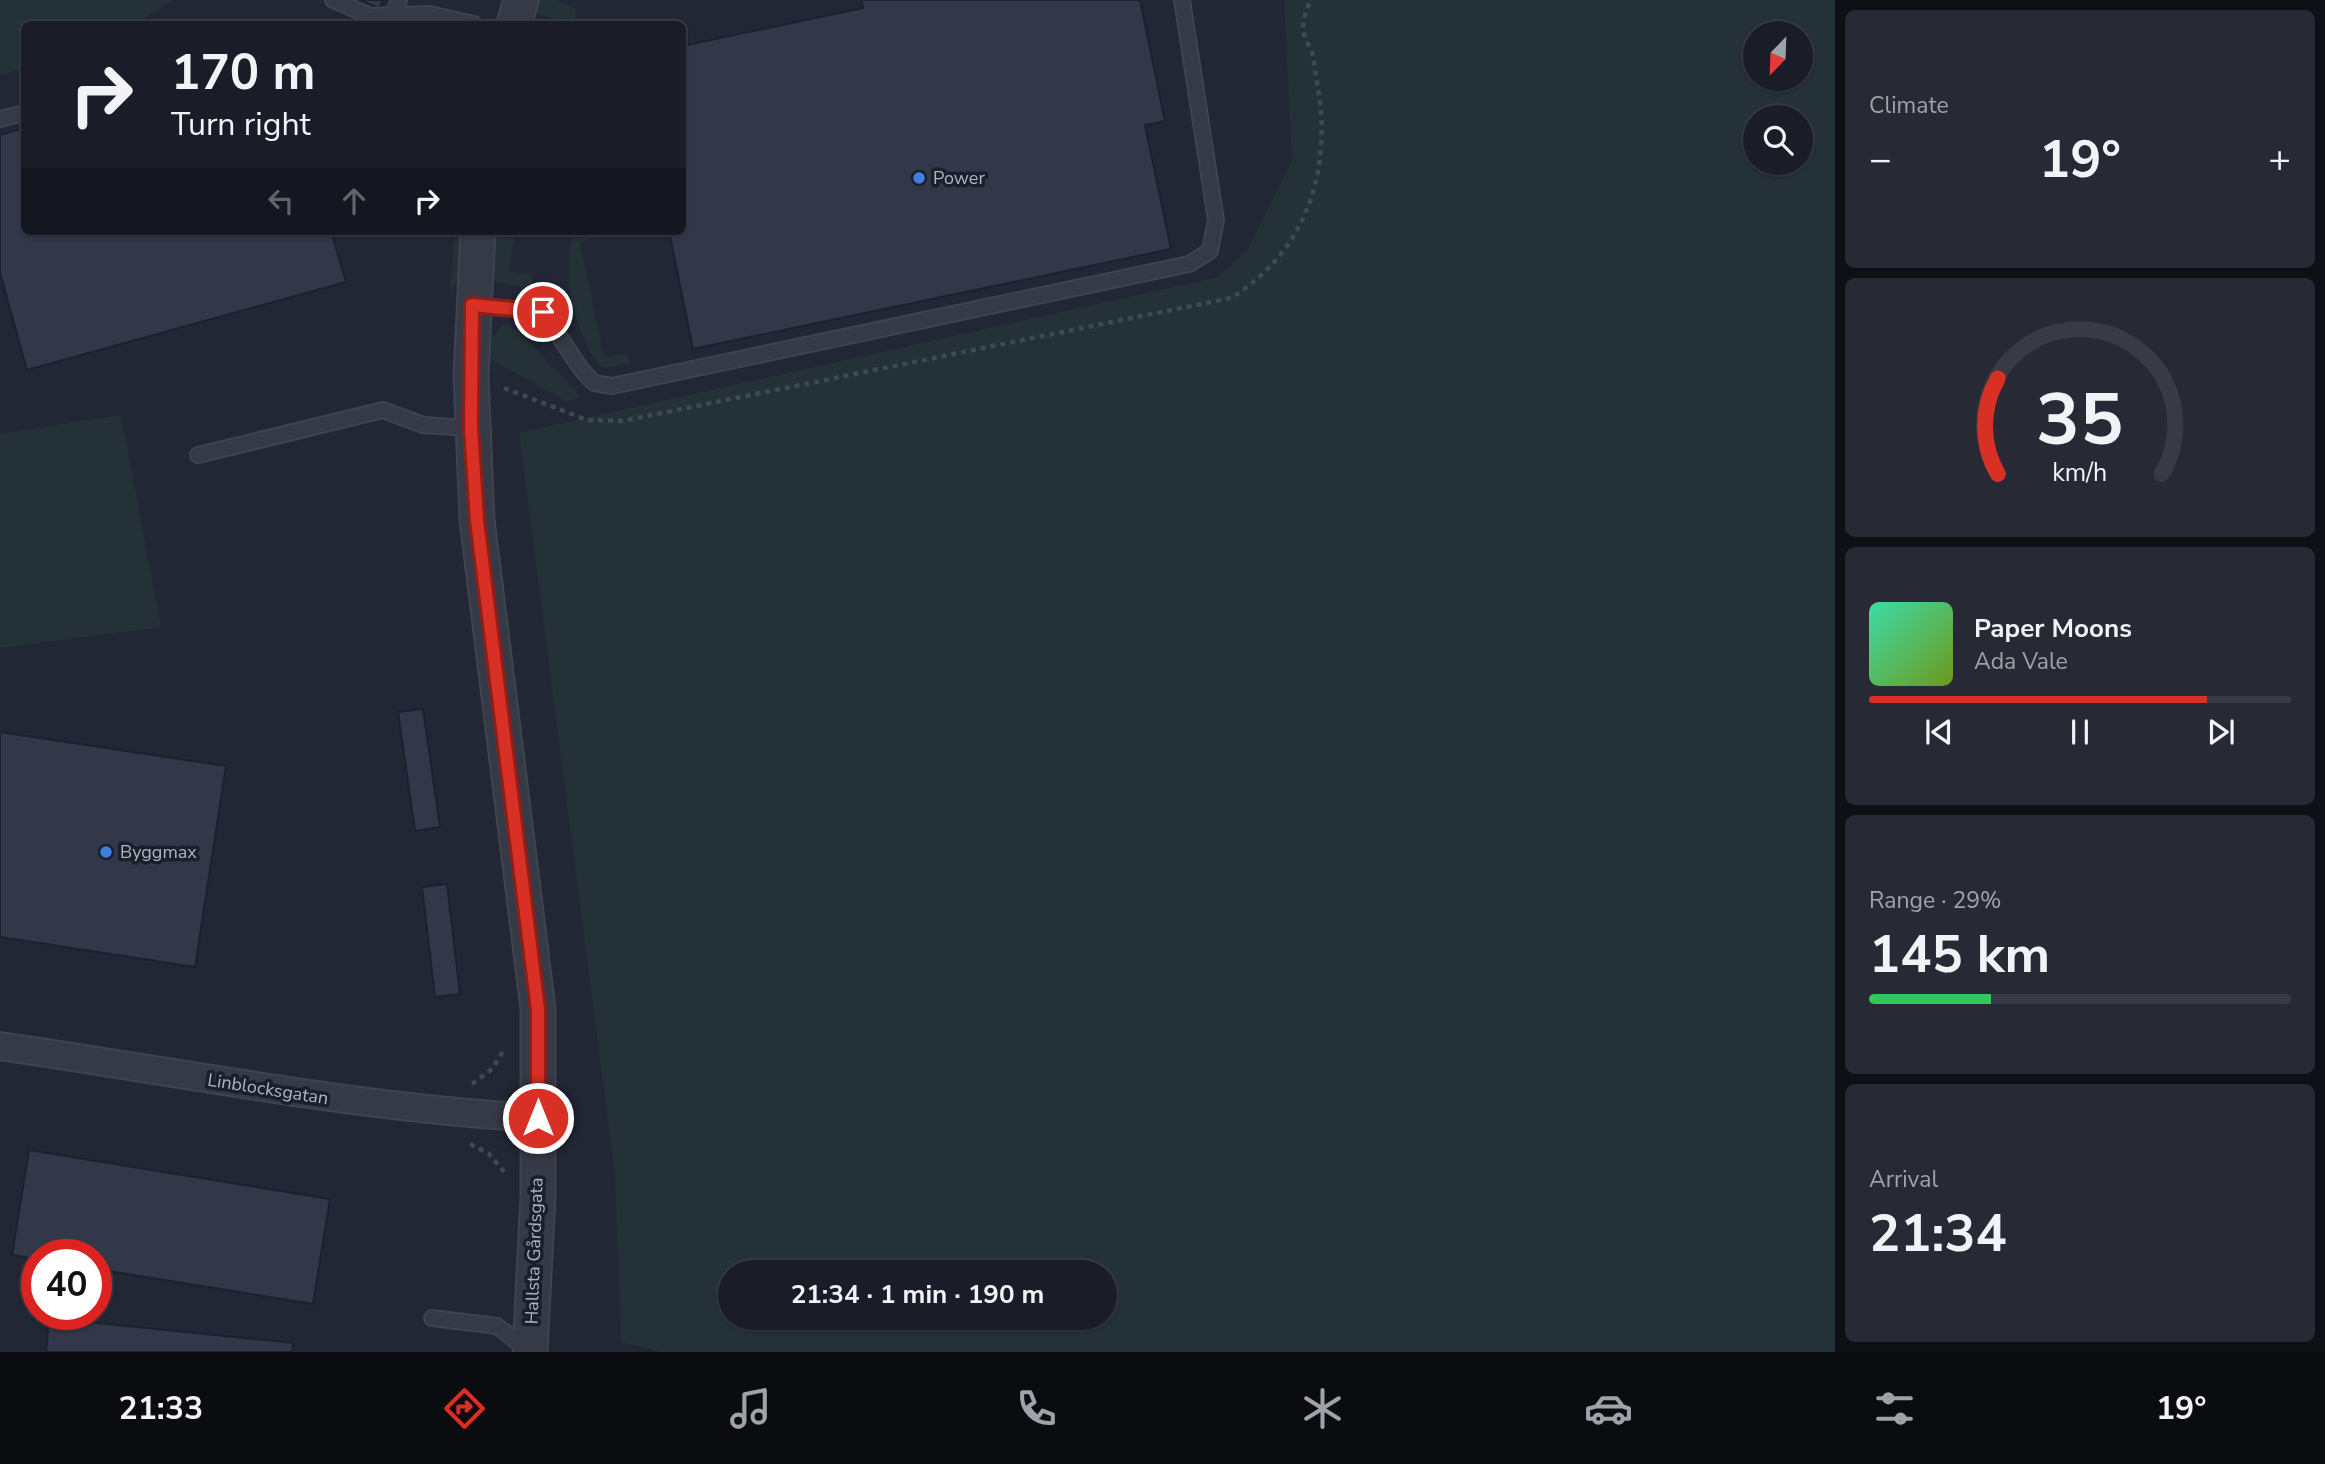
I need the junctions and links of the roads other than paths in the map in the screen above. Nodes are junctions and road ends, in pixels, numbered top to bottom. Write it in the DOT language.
graph roads {
  1 [pos="333,0"];
  2 [pos="399,0"];
  3 [pos="521,0"];
  4 [pos="1182,0"];
  5 [pos="392,17"];
  6 [pos="460,21"];
  7 [pos="515,21"];
  8 [pos="21,114"];
  9 [pos="0,119"];
  10 [pos="478,235"];
  11 [pos="472,305"];
  12 [pos="471,428"];
  13 [pos="198,455"];
  14 [pos="0,1046"];
  15 [pos="538,1118"];
  16 [pos="432,1318"];
  17 [pos="530,1352"];
  1 -- 5 [label="lane"];
  2 -- 5 [label="lane"];
  3 -- 7 [label="street"];
  4 -- 11 [label="lane"];
  5 -- 6 [label="lane"];
  8 -- 9 [label="lane"];
  10 -- 11 [label="street, Hallsta Gårdsgata"];
  11 -- 12 [label="street, Hallsta Gårdsgata"];
  12 -- 13 [label="lane"];
  12 -- 15 [label="street, Hallsta Gårdsgata"];
  14 -- 15 [label="street, Linblocksgatan"];
  15 -- 17 [label="street, Hallsta Gårdsgata"];
  16 -- 17 [label="lane"];
}
